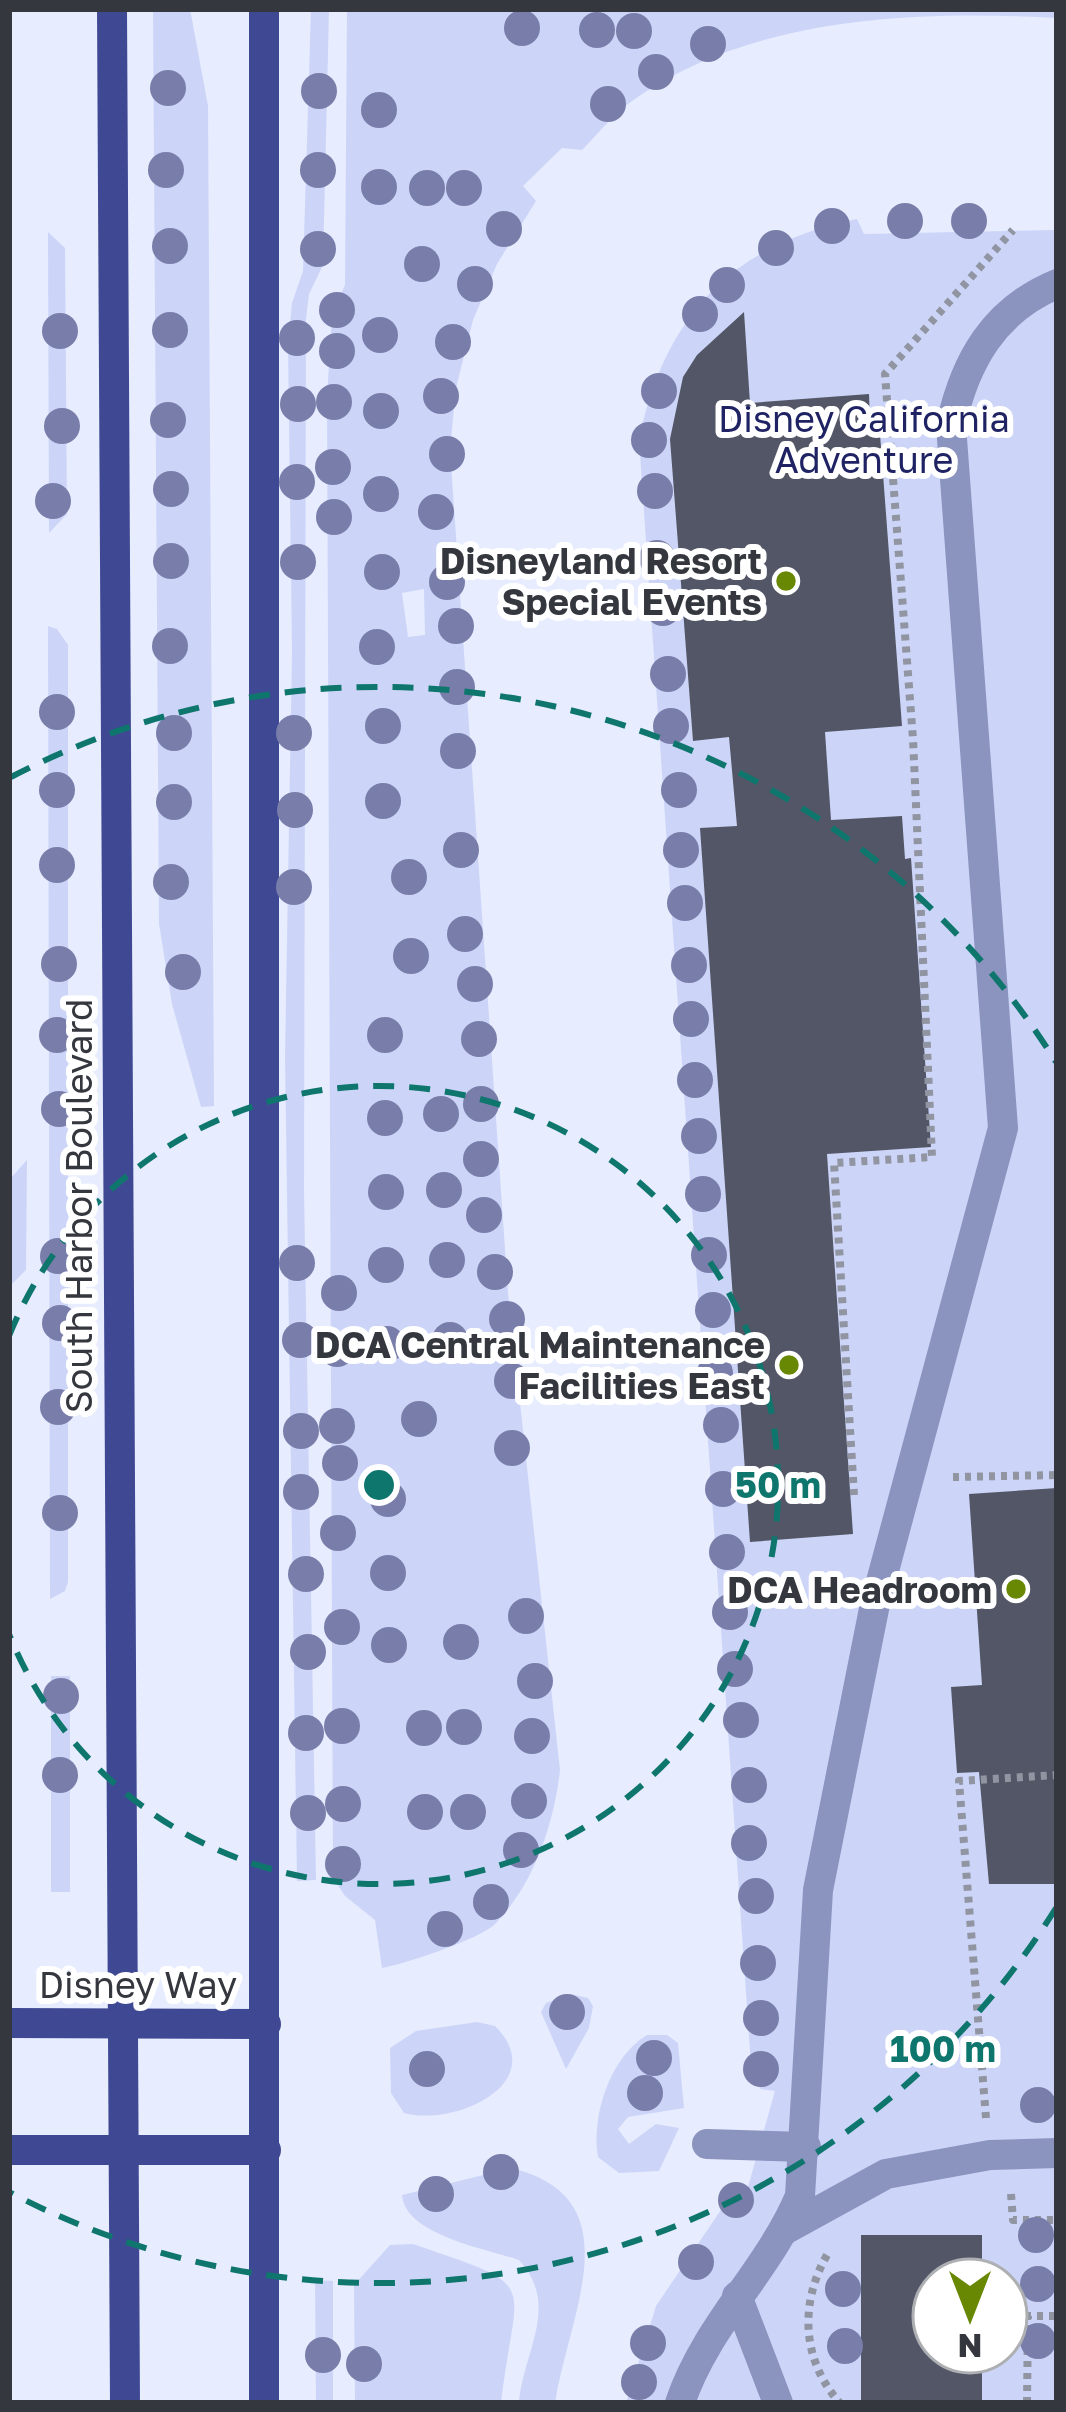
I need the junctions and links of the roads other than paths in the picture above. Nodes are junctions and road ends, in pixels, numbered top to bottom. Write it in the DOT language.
graph roads {
  1 [pos="112,9"];
  2 [pos="264,9"];
  3 [pos="1057,284"];
  4 [pos="9,2023"];
  5 [pos="123,2023"];
  6 [pos="266,2024"];
  7 [pos="707,2144"];
  8 [pos="806,2147"];
  9 [pos="9,2150"];
  10 [pos="124,2150"];
  11 [pos="266,2150"];
  12 [pos="1057,2153"];
  13 [pos="786,2229"];
  14 [pos="737,2296"];
  15 [pos="125,2403"];
  16 [pos="264,2403"];
  17 [pos="680,2403"];
  18 [pos="778,2403"];
  1 -- 5 [label="main road, South Harbor Boulevard"];
  2 -- 6 [label="main road"];
  3 -- 8 [label="lane"];
  4 -- 5 [label="main road, Disney Way"];
  5 -- 6 [label="main road, Disney Way"];
  5 -- 10 [label="main road, South Harbor Boulevard"];
  6 -- 11 [label="main road"];
  7 -- 8 [label="lane"];
  8 -- 13 [label="lane"];
  9 -- 10 [label="main road"];
  10 -- 11 [label="main road"];
  10 -- 15 [label="main road, South Harbor Boulevard"];
  11 -- 16 [label="main road"];
  12 -- 13 [label="lane"];
  13 -- 14 [label="lane"];
  14 -- 17 [label="lane"];
  14 -- 18 [label="lane"];
}
